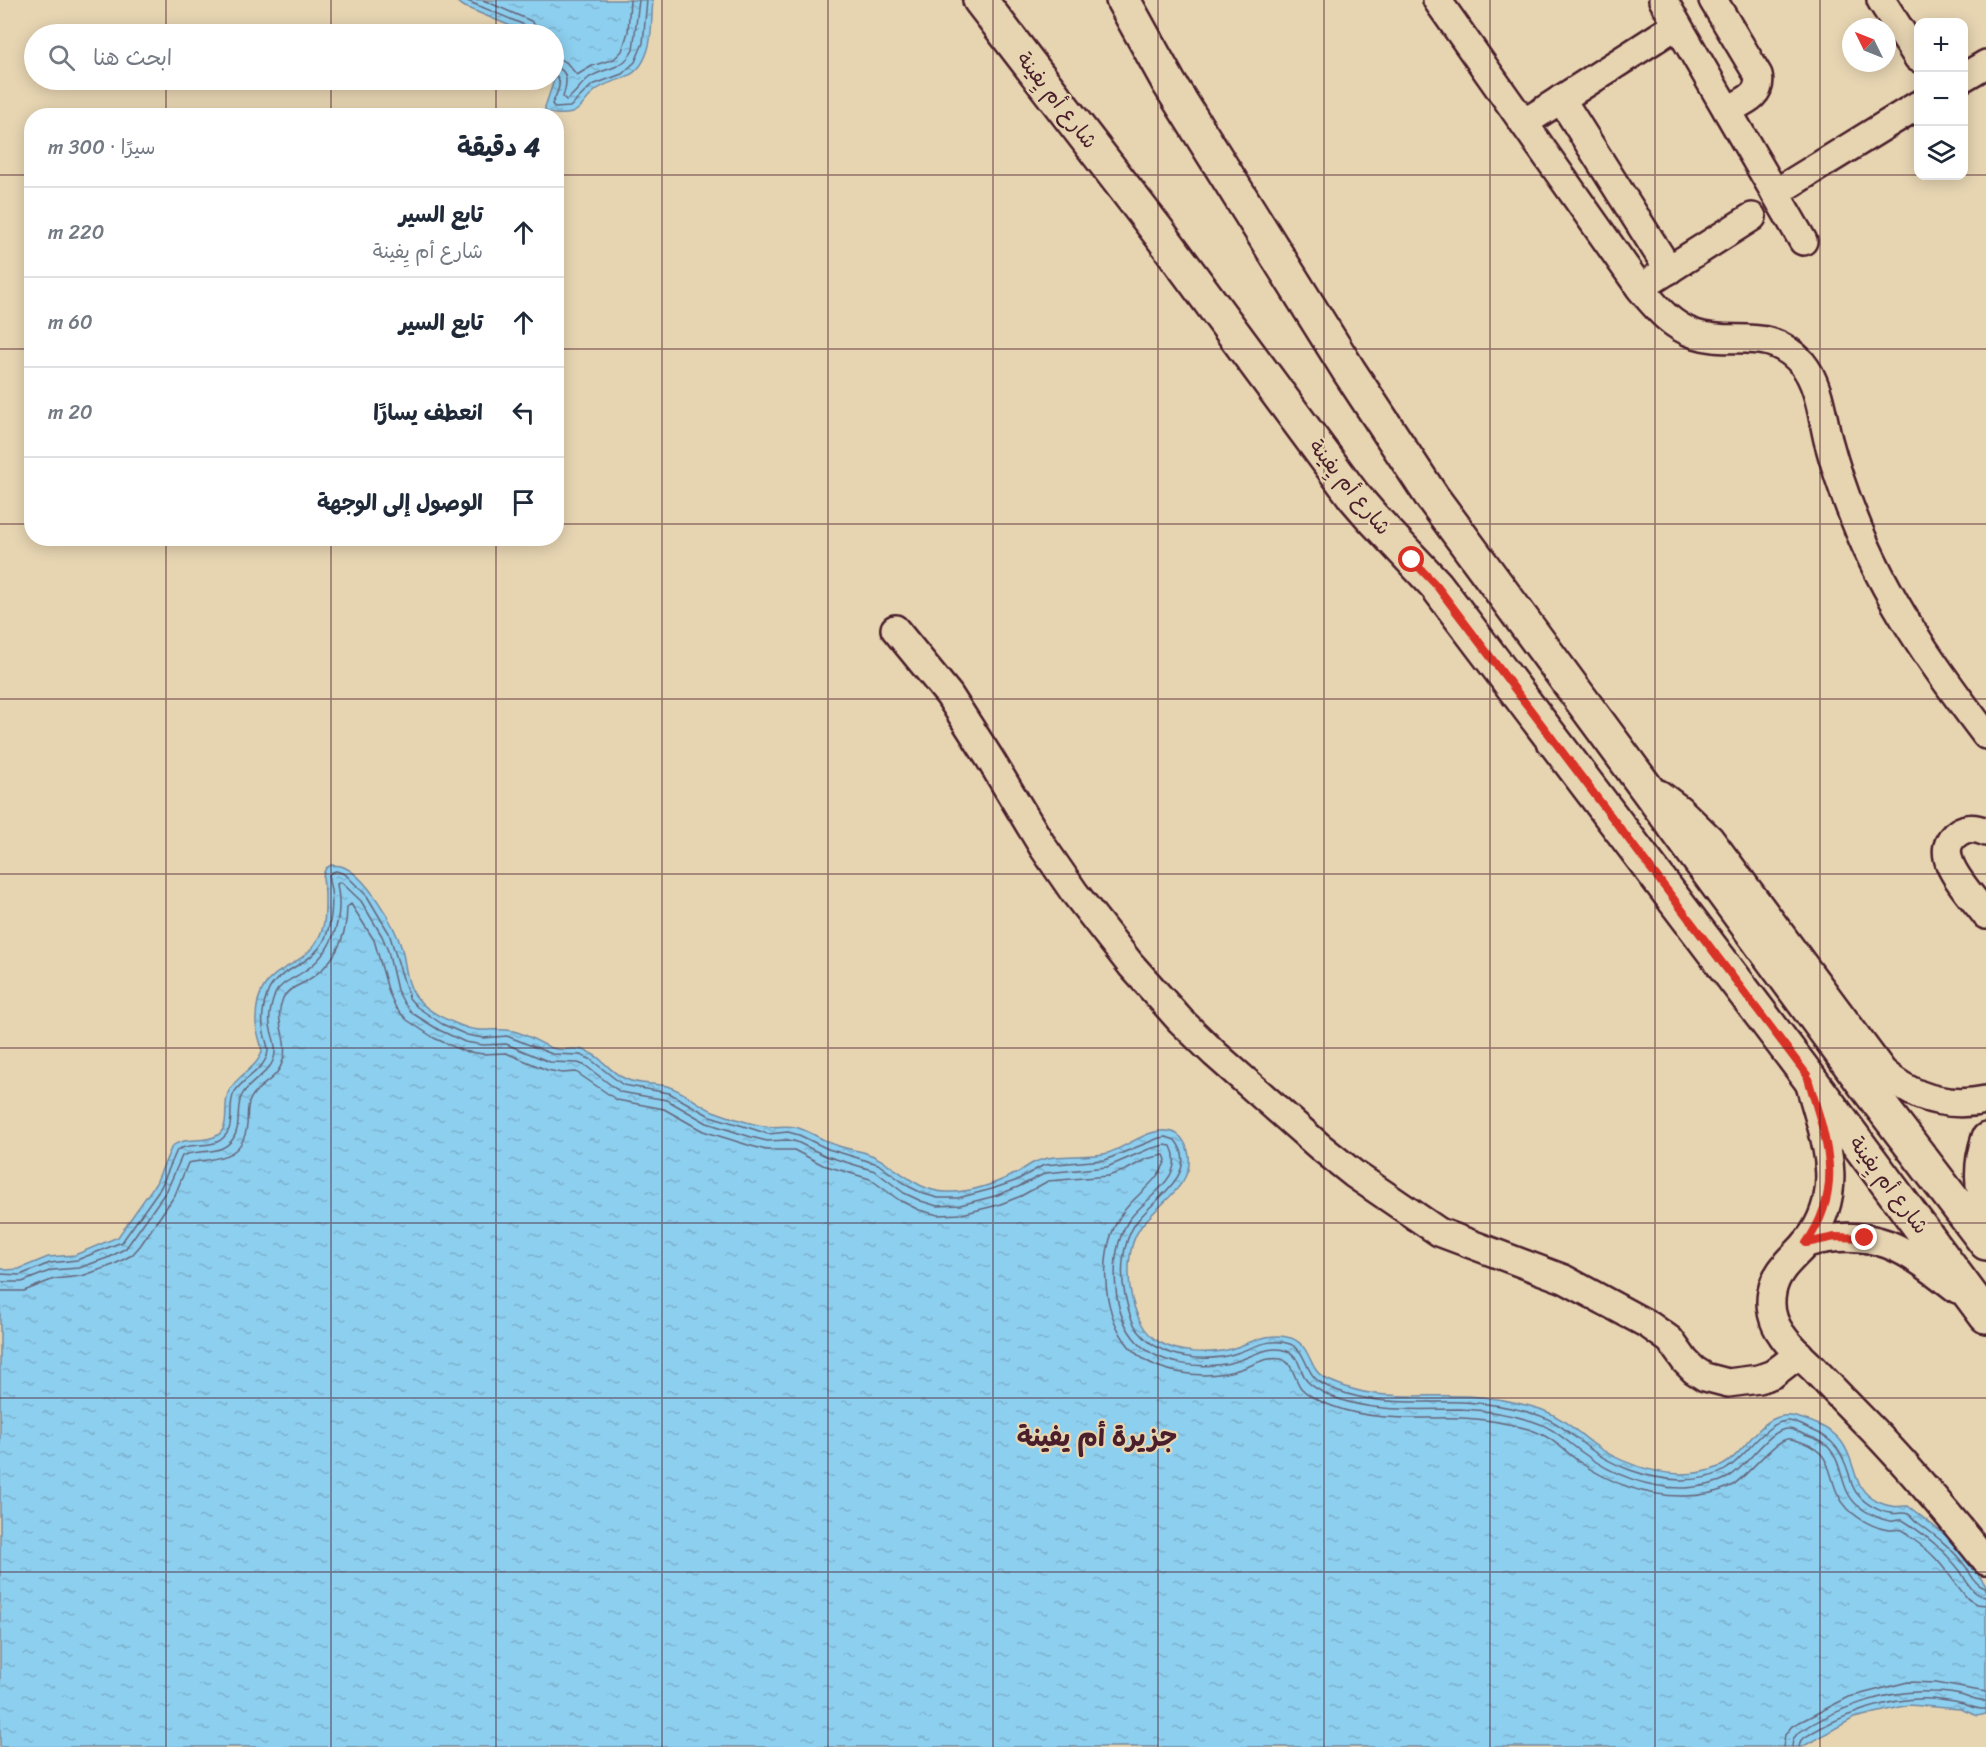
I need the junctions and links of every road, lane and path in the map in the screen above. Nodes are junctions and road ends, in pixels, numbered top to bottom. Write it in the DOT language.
graph roads {
  1 [pos="980,0"];
  2 [pos="1123,0"];
  3 [pos="1437,0"];
  4 [pos="1663,0"];
  5 [pos="1713,0"];
  6 [pos="1881,0"];
  7 [pos="1677,25"];
  8 [pos="1914,52"];
  9 [pos="1986,64"];
  10 [pos="1968,75"];
  11 [pos="1561,99"];
  12 [pos="1914,107"];
  13 [pos="1727,110"];
  14 [pos="1524,123"];
  15 [pos="1775,193"];
  16 [pos="1752,217"];
  17 [pos="1803,241"];
  18 [pos="1669,270"];
  19 [pos="1640,288"];
  20 [pos="895,629"];
  21 [pos="1986,735"];
  22 [pos="1644,785"];
  23 [pos="1986,831"];
  24 [pos="1986,915"];
  25 [pos="1807,1075"];
  26 [pos="1986,1100"];
  27 [pos="1986,1137"];
  28 [pos="1986,1209"];
  29 [pos="1806,1243"];
  30 [pos="1986,1243"];
  31 [pos="1984,1312"];
  32 [pos="1799,1354"];
  33 [pos="1986,1561"];
  1 -- 25 [label="main road, شارع أم يِفينة"];
  2 -- 22 [label="main road, شارع أم يِفينة"];
  3 -- 14 [label="street"];
  4 -- 7 [label="street"];
  5 -- 13 [label="street"];
  6 -- 8 [label="street"];
  7 -- 11 [label="street"];
  7 -- 13 [label="street"];
  9 -- 10 [label="street"];
  11 -- 14 [label="street"];
  11 -- 18 [label="street"];
  12 -- 15 [label="street"];
  13 -- 15 [label="street"];
  14 -- 19 [label="street"];
  15 -- 17 [label="street"];
  16 -- 18 [label="street"];
  18 -- 19 [label="street"];
  19 -- 21 [label="street"];
  20 -- 32 [label="street"];
  22 -- 26 [label="street"];
  22 -- 30 [label="main road, شارع أم يِفينة"];
  23 -- 24 [label="street"];
  25 -- 29 [label="street"];
  25 -- 31 [label="main road, شارع أم يِفينة"];
  27 -- 28 [label="street"];
  29 -- 31 [label="street"];
  29 -- 32 [label="street"];
  32 -- 33 [label="street"];
}
